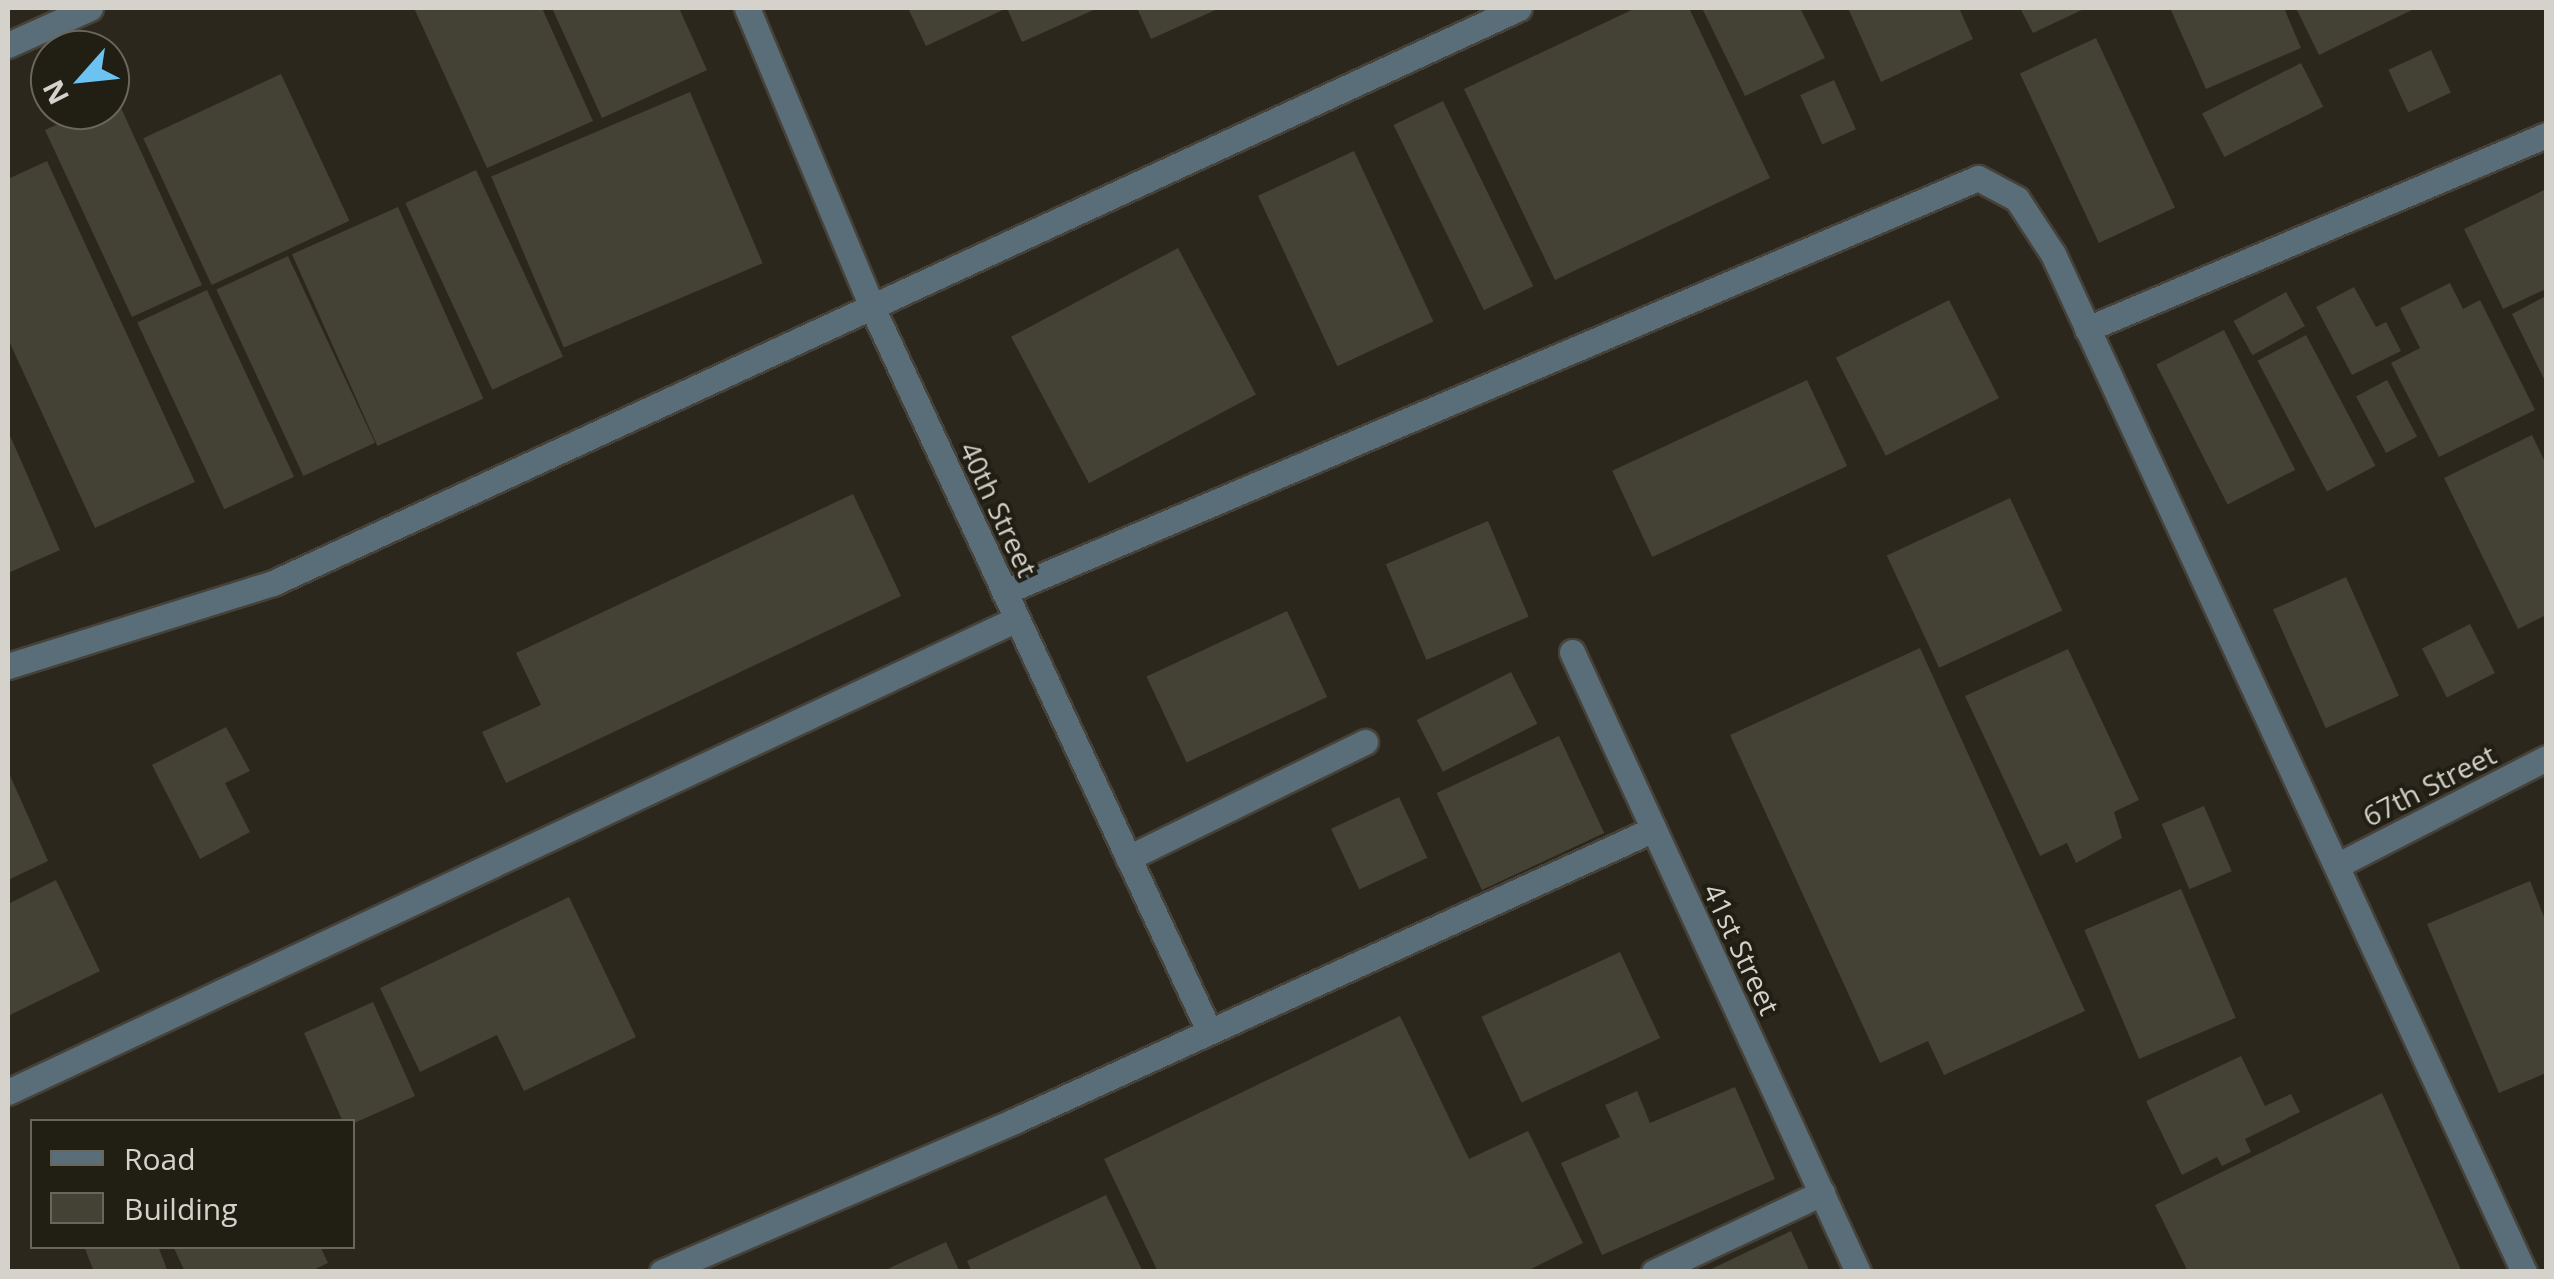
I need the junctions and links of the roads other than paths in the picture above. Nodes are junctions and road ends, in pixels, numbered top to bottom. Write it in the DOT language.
graph roads {
  1 [pos="90,8"];
  2 [pos="747,8"];
  3 [pos="1519,8"];
  4 [pos="8,45"];
  5 [pos="2546,134"];
  6 [pos="871,305"];
  7 [pos="2087,329"];
  8 [pos="1004,592"];
  9 [pos="1017,619"];
  10 [pos="1572,652"];
  11 [pos="8,666"];
  12 [pos="1365,742"];
  13 [pos="2546,758"];
  14 [pos="1654,830"];
  15 [pos="1128,858"];
  16 [pos="2338,865"];
  17 [pos="1208,1031"];
  18 [pos="8,1092"];
  19 [pos="1822,1193"];
  20 [pos="662,1272"];
  21 [pos="1654,1272"];
  22 [pos="1858,1272"];
  23 [pos="2524,1272"];
  1 -- 4 [label="street"];
  2 -- 6 [label="street, 40th Street"];
  3 -- 6 [label="street"];
  5 -- 7 [label="street"];
  6 -- 8 [label="street, 40th Street"];
  6 -- 11 [label="street"];
  7 -- 8 [label="street"];
  7 -- 16 [label="street"];
  8 -- 9 [label="street, 40th Street"];
  9 -- 15 [label="street, 40th Street"];
  9 -- 18 [label="street"];
  10 -- 14 [label="street, 41st Street"];
  12 -- 15 [label="street"];
  13 -- 16 [label="street, 67th Street"];
  14 -- 17 [label="street"];
  14 -- 19 [label="street, 41st Street"];
  15 -- 17 [label="street, 40th Street"];
  16 -- 23 [label="street"];
  17 -- 20 [label="street"];
  19 -- 21 [label="street"];
  19 -- 22 [label="street, 41st Street"];
}
